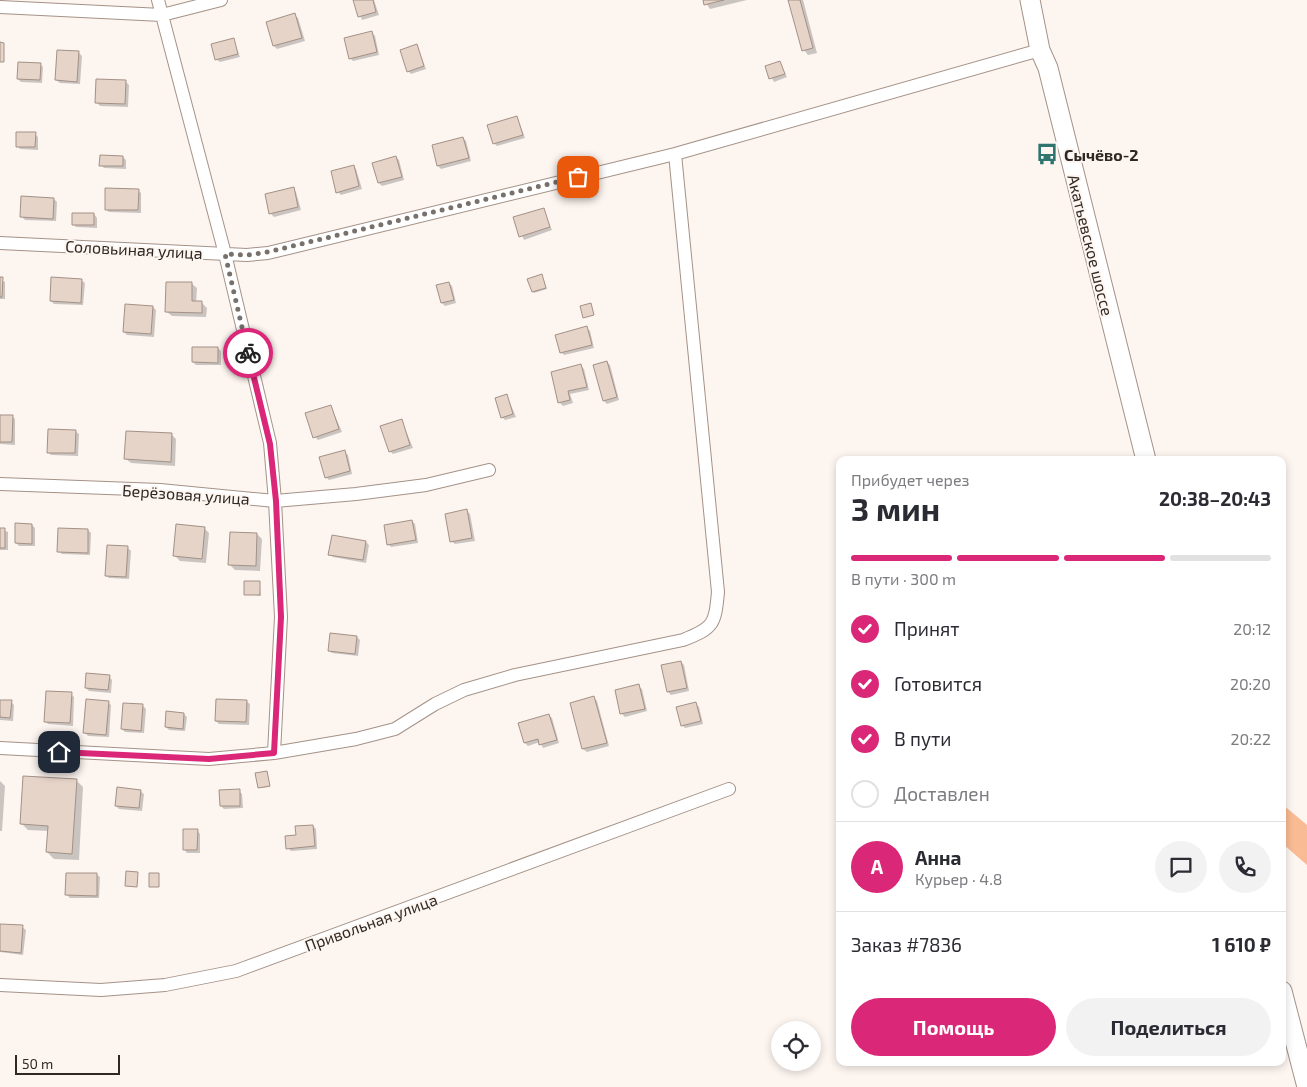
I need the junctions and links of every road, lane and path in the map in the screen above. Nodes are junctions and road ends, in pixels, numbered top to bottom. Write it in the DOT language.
graph roads {
  1 [pos="158,0"];
  2 [pos="221,0"];
  3 [pos="1030,0"];
  4 [pos="0,7"];
  5 [pos="162,15"];
  6 [pos="1040,50"];
  7 [pos="675,154"];
  8 [pos="0,243"];
  9 [pos="225,254"];
  10 [pos="1145,456"];
  11 [pos="489,470"];
  12 [pos="0,484"];
  13 [pos="276,501"];
  14 [pos="0,748"];
  15 [pos="274,753"];
  16 [pos="729,789"];
  17 [pos="0,985"];
  18 [pos="1286,1006"];
  19 [pos="1307,1087"];
  1 -- 5 [label="street"];
  2 -- 5 [label="street"];
  3 -- 6 [label="street, Акатьевское шоссе"];
  4 -- 5 [label="street"];
  5 -- 9 [label="street"];
  6 -- 7 [label="street, Соловьиная улица"];
  6 -- 10 [label="street, Акатьевское шоссе"];
  7 -- 9 [label="street, Соловьиная улица"];
  7 -- 15 [label="street"];
  8 -- 9 [label="street, Соловьиная улица"];
  9 -- 13 [label="street"];
  11 -- 13 [label="street, Берёзовая улица"];
  12 -- 13 [label="street, Берёзовая улица"];
  13 -- 15 [label="street"];
  14 -- 15 [label="street"];
  16 -- 17 [label="street, Привольная улица"];
  18 -- 19 [label="street"];
}
